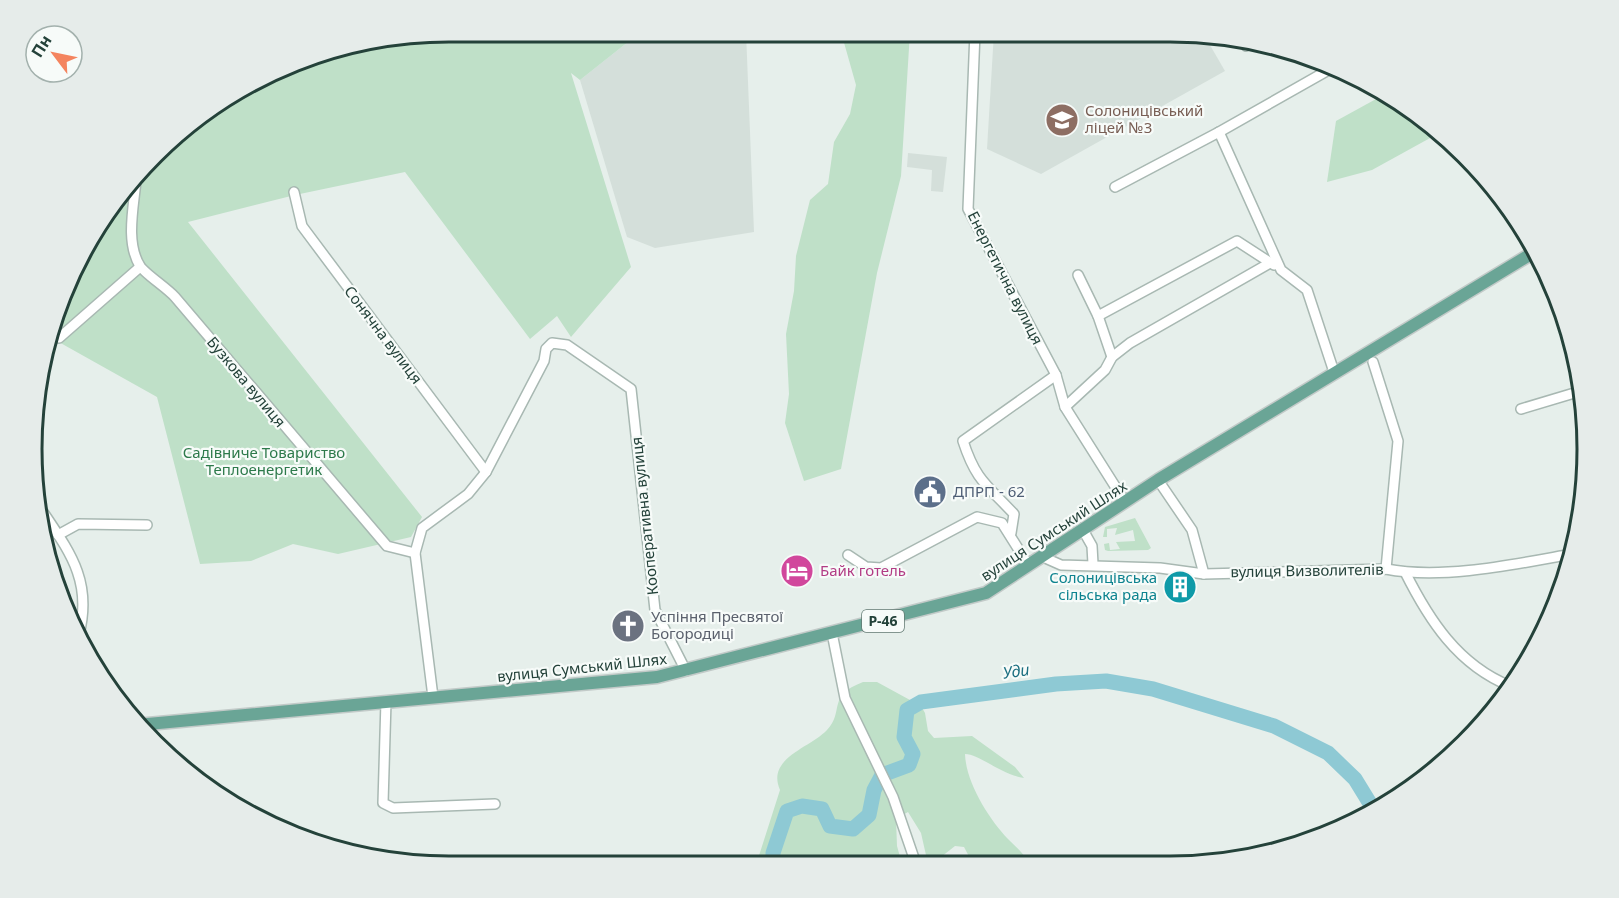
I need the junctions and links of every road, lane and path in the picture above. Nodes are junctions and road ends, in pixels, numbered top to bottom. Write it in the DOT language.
graph roads {
  1 [pos="975,42"];
  2 [pos="1324,72"];
  3 [pos="1219,132"];
  4 [pos="1115,187"];
  5 [pos="136,190"];
  6 [pos="294,192"];
  7 [pos="1528,256"];
  8 [pos="1270,263"];
  9 [pos="140,267"];
  10 [pos="1281,270"];
  11 [pos="1078,275"];
  12 [pos="1098,316"];
  13 [pos="59,338"];
  14 [pos="1112,357"];
  15 [pos="1373,362"];
  16 [pos="1334,372"];
  17 [pos="1056,375"];
  18 [pos="1573,393"];
  19 [pos="1065,407"];
  20 [pos="1521,409"];
  21 [pos="486,472"];
  22 [pos="1158,480"];
  23 [pos="1125,502"];
  24 [pos="49,521"];
  25 [pos="147,525"];
  26 [pos="1083,530"];
  27 [pos="1011,533"];
  28 [pos="58,535"];
  29 [pos="415,553"];
  30 [pos="848,555"];
  31 [pos="1562,556"];
  32 [pos="1043,557"];
  33 [pos="1093,564"];
  34 [pos="1029,566"];
  35 [pos="1386,569"];
  36 [pos="1405,572"];
  37 [pos="1204,574"];
  38 [pos="81,623"];
  39 [pos="832,633"];
  40 [pos="686,671"];
  41 [pos="1502,683"];
  42 [pos="433,697"];
  43 [pos="386,701"];
  44 [pos="149,724"];
  45 [pos="495,804"];
  46 [pos="913,856"];
  1 -- 17 [label="street, Енергетична вулиця"];
  2 -- 3 [label="street"];
  3 -- 4 [label="street"];
  3 -- 10 [label="street"];
  5 -- 9 [label="street"];
  6 -- 21 [label="street, Сонячна вулиця"];
  7 -- 16 [label="main road, вулиця Сумський Шлях / Р-46"];
  8 -- 10 [label="street"];
  8 -- 12 [label="street"];
  8 -- 14 [label="street"];
  9 -- 13 [label="street"];
  9 -- 29 [label="street, Бузкова вулиця"];
  10 -- 16 [label="street"];
  11 -- 12 [label="street"];
  12 -- 14 [label="street"];
  14 -- 19 [label="street"];
  15 -- 35 [label="street"];
  16 -- 22 [label="main road, вулиця Сумський Шлях / Р-46"];
  17 -- 19 [label="street, Енергетична вулиця"];
  17 -- 27 [label="street"];
  18 -- 20 [label="street"];
  19 -- 23 [label="street, Енергетична вулиця"];
  21 -- 29 [label="street"];
  21 -- 40 [label="street, Кооперативна вулиця"];
  22 -- 23 [label="main road, вулиця Сумський Шлях / Р-46"];
  22 -- 37 [label="street"];
  23 -- 26 [label="main road, вулиця Сумський Шлях / Р-46"];
  24 -- 28 [label="street"];
  25 -- 28 [label="street"];
  26 -- 32 [label="main road, вулиця Сумський Шлях / Р-46"];
  26 -- 33 [label="street"];
  27 -- 30 [label="street"];
  27 -- 34 [label="street"];
  28 -- 38 [label="street"];
  29 -- 42 [label="street"];
  31 -- 36 [label="street, вулиця Визволителів"];
  32 -- 33 [label="street, вулиця Визволителів"];
  32 -- 34 [label="main road, вулиця Сумський Шлях / Р-46"];
  33 -- 37 [label="street, вулиця Визволителів"];
  34 -- 39 [label="main road, вулиця Сумський Шлях / Р-46"];
  35 -- 36 [label="street, вулиця Визволителів"];
  35 -- 37 [label="street, вулиця Визволителів"];
  36 -- 41 [label="street"];
  39 -- 40 [label="main road, вулиця Сумський Шлях / Р-46"];
  39 -- 46 [label="street"];
  40 -- 42 [label="main road, вулиця Сумський Шлях / Р-46"];
  42 -- 43 [label="main road, вулиця Сумський Шлях / Р-46"];
  43 -- 44 [label="main road, вулиця Сумський Шлях / Р-46"];
  43 -- 45 [label="street"];
}
